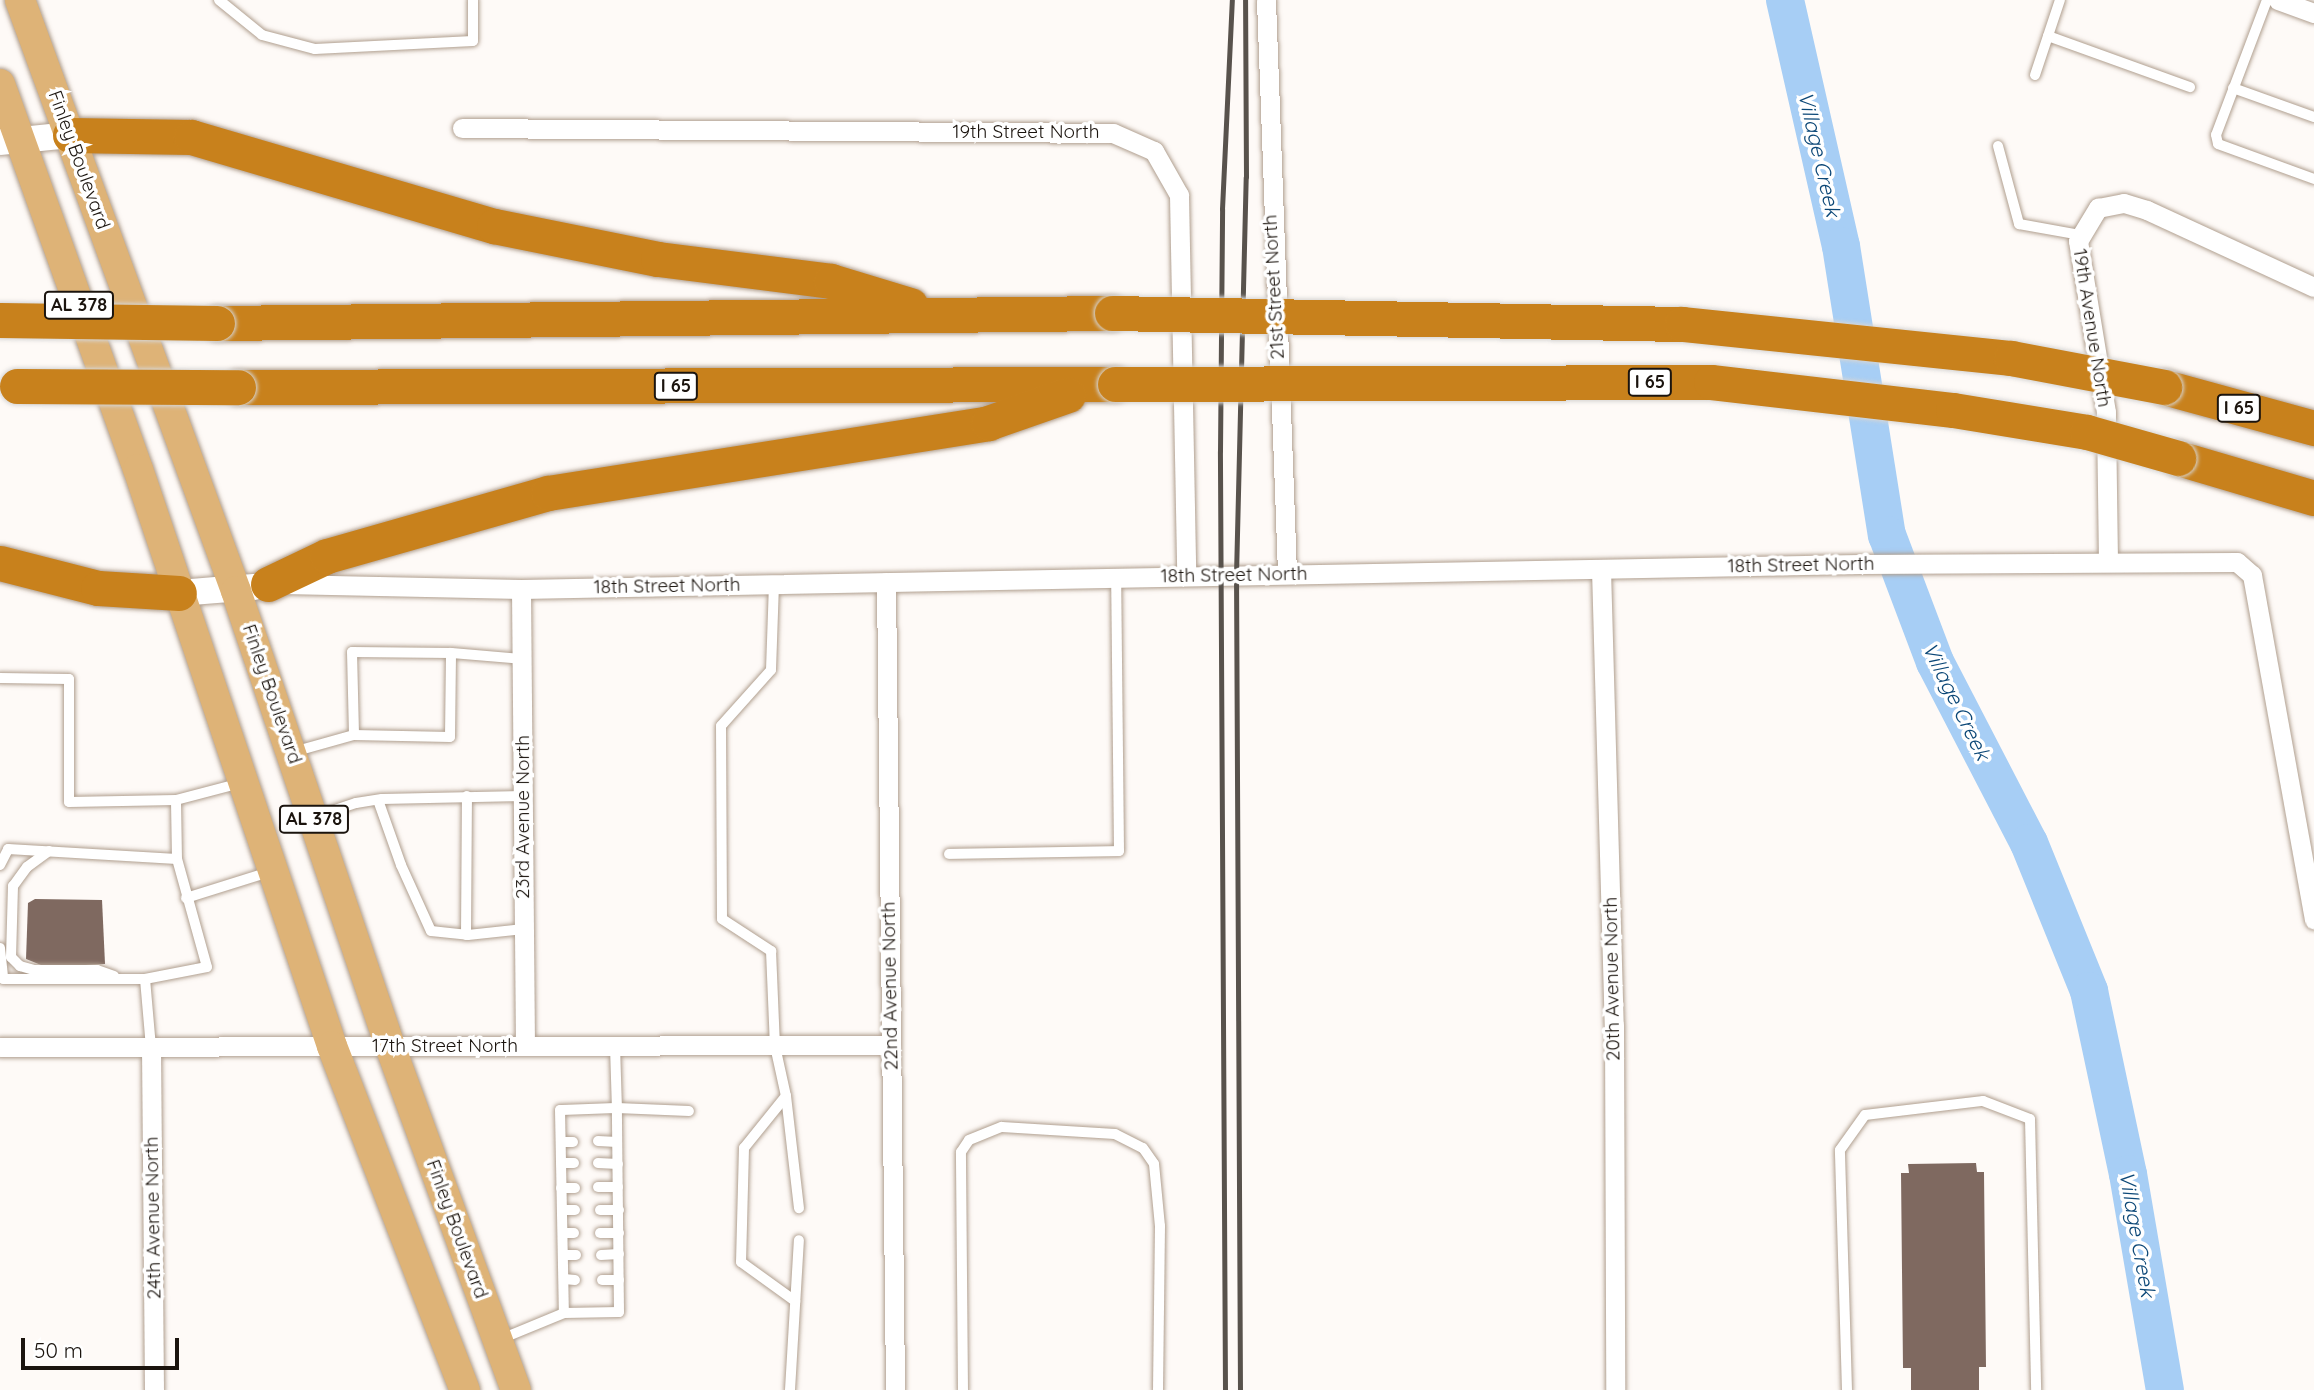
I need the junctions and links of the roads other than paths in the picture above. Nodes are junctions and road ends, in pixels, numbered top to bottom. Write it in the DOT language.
graph roads {
  1 [pos="20,0"];
  2 [pos="219,0"];
  3 [pos="473,0"];
  4 [pos="1265,0"];
  5 [pos="2060,0"];
  6 [pos="2278,0"];
  7 [pos="2314,13"];
  8 [pos="2048,36"];
  9 [pos="2035,75"];
  10 [pos="0,84"];
  11 [pos="2190,87"];
  12 [pos="2233,88"];
  13 [pos="2314,117"];
  14 [pos="462,128"];
  15 [pos="70,135"];
  16 [pos="10,141"];
  17 [pos="1998,146"];
  18 [pos="2314,179"];
  19 [pos="2081,235"];
  20 [pos="2314,287"];
  21 [pos="943,315"];
  22 [pos="0,320"];
  23 [pos="1105,385"];
  24 [pos="8,386"];
  25 [pos="2314,428"];
  26 [pos="2314,498"];
  27 [pos="2108,562"];
  28 [pos="0,563"];
  29 [pos="1601,569"];
  30 [pos="1287,574"];
  31 [pos="1186,576"];
  32 [pos="1116,577"];
  33 [pos="886,582"];
  34 [pos="774,584"];
  35 [pos="252,587"];
  36 [pos="521,589"];
  37 [pos="179,593"];
  38 [pos="451,653"];
  39 [pos="522,659"];
  40 [pos="0,678"];
  41 [pos="354,735"];
  42 [pos="292,752"];
  43 [pos="245,782"];
  44 [pos="467,796"];
  45 [pos="523,796"];
  46 [pos="176,800"];
  47 [pos="379,800"];
  48 [pos="314,817"];
  49 [pos="49,851"];
  50 [pos="949,854"];
  51 [pos="177,859"];
  52 [pos="0,865"];
  53 [pos="276,870"];
  54 [pos="186,898"];
  55 [pos="2314,919"];
  56 [pos="524,929"];
  57 [pos="466,935"];
  58 [pos="0,948"];
  59 [pos="1,979"];
  60 [pos="123,979"];
  61 [pos="145,979"];
  62 [pos="891,1045"];
  63 [pos="332,1046"];
  64 [pos="390,1046"];
  65 [pos="525,1046"];
  66 [pos="615,1046"];
  67 [pos="775,1046"];
  68 [pos="0,1047"];
  69 [pos="151,1047"];
  70 [pos="786,1096"];
  71 [pos="617,1108"];
  72 [pos="689,1111"];
  73 [pos="598,1141"];
  74 [pos="561,1142"];
  75 [pos="573,1142"];
  76 [pos="617,1142"];
  77 [pos="561,1163"];
  78 [pos="575,1163"];
  79 [pos="598,1163"];
  80 [pos="618,1164"];
  81 [pos="598,1187"];
  82 [pos="618,1187"];
  83 [pos="561,1188"];
  84 [pos="575,1188"];
  85 [pos="799,1208"];
  86 [pos="562,1210"];
  87 [pos="575,1210"];
  88 [pos="600,1210"];
  89 [pos="618,1210"];
  90 [pos="562,1233"];
  91 [pos="574,1233"];
  92 [pos="600,1233"];
  93 [pos="618,1233"];
  94 [pos="799,1240"];
  95 [pos="619,1254"];
  96 [pos="563,1255"];
  97 [pos="576,1255"];
  98 [pos="601,1255"];
  99 [pos="564,1279"];
  100 [pos="575,1280"];
  101 [pos="601,1280"];
  102 [pos="619,1280"];
  103 [pos="795,1301"];
  104 [pos="564,1313"];
  105 [pos="498,1340"];
  106 [pos="154,1390"];
  107 [pos="465,1390"];
  108 [pos="516,1390"];
  109 [pos="790,1390"];
  110 [pos="895,1390"];
  111 [pos="963,1390"];
  112 [pos="1158,1390"];
  113 [pos="1615,1390"];
  114 [pos="1847,1390"];
  115 [pos="2036,1390"];
  1 -- 15 [label="main road, Finley Boulevard / AL 378"];
  2 -- 3 [label="lane"];
  4 -- 30 [label="street, 21st Street North"];
  5 -- 8 [label="lane"];
  6 -- 7 [label="street"];
  6 -- 12 [label="lane"];
  8 -- 9 [label="lane"];
  8 -- 11 [label="lane"];
  10 -- 16 [label="main road, AL 378"];
  12 -- 13 [label="lane"];
  12 -- 18 [label="lane"];
  14 -- 31 [label="street, 19th Street North"];
  15 -- 16 [label="main road"];
  15 -- 21 [label="highway"];
  15 -- 35 [label="main road, Finley Boulevard / AL 378"];
  16 -- 37 [label="main road, AL 378"];
  17 -- 19 [label="lane"];
  19 -- 20 [label="street, 19th Avenue North"];
  19 -- 27 [label="street, 19th Avenue North"];
  21 -- 22 [label="highway, I 65, bridge"];
  21 -- 25 [label="highway, I 65, bridge"];
  23 -- 24 [label="highway, I 65, bridge"];
  23 -- 26 [label="highway, I 65, bridge"];
  23 -- 35 [label="highway"];
  27 -- 29 [label="street, 18th Street North"];
  27 -- 55 [label="street, 18th Street North"];
  28 -- 37 [label="highway"];
  29 -- 30 [label="street, 18th Street North"];
  29 -- 113 [label="street, 20th Avenue North"];
  30 -- 31 [label="street, 18th Street North"];
  31 -- 32 [label="street, 18th Street North"];
  32 -- 33 [label="street, 18th Street North"];
  32 -- 50 [label="lane"];
  33 -- 34 [label="street, 18th Street North"];
  33 -- 62 [label="street, 22nd Avenue North"];
  34 -- 36 [label="street, 18th Street North"];
  34 -- 67 [label="lane"];
  35 -- 36 [label="street, 18th Street North"];
  35 -- 37 [label="main road, 18th Street North"];
  35 -- 42 [label="main road, Finley Boulevard / AL 378"];
  36 -- 39 [label="street, 23rd Avenue North"];
  37 -- 43 [label="main road, AL 378"];
  38 -- 39 [label="lane"];
  38 -- 41 [label="lane"];
  38 -- 41 [label="lane"];
  39 -- 45 [label="street, 23rd Avenue North"];
  40 -- 46 [label="lane"];
  41 -- 42 [label="lane"];
  42 -- 48 [label="main road, Finley Boulevard / AL 378"];
  43 -- 46 [label="lane"];
  43 -- 53 [label="main road, AL 378"];
  44 -- 45 [label="lane"];
  44 -- 47 [label="lane"];
  44 -- 57 [label="lane"];
  45 -- 56 [label="street, 23rd Avenue North"];
  46 -- 51 [label="lane"];
  47 -- 48 [label="lane"];
  47 -- 57 [label="lane"];
  48 -- 64 [label="main road, Finley Boulevard / AL 378"];
  49 -- 51 [label="lane"];
  49 -- 52 [label="lane"];
  49 -- 60 [label="lane"];
  51 -- 54 [label="lane"];
  53 -- 54 [label="lane"];
  53 -- 63 [label="main road, AL 378"];
  54 -- 61 [label="lane"];
  56 -- 57 [label="lane"];
  56 -- 65 [label="street, 23rd Avenue North"];
  58 -- 59 [label="lane"];
  59 -- 60 [label="lane"];
  60 -- 61 [label="lane"];
  61 -- 69 [label="lane"];
  62 -- 67 [label="street, 17th Street North"];
  62 -- 110 [label="street, 22nd Avenue North"];
  63 -- 64 [label="street, 17th Street North"];
  63 -- 69 [label="street, 17th Street North"];
  63 -- 107 [label="main road, AL 378"];
  64 -- 65 [label="street, 17th Street North"];
  64 -- 105 [label="main road, Finley Boulevard / AL 378"];
  65 -- 66 [label="street, 17th Street North"];
  66 -- 67 [label="street, 17th Street North"];
  66 -- 71 [label="lane"];
  67 -- 70 [label="lane"];
  68 -- 69 [label="street, 17th Street North"];
  69 -- 106 [label="street, 24th Avenue North"];
  70 -- 85 [label="lane"];
  70 -- 103 [label="lane"];
  71 -- 72 [label="lane"];
  71 -- 74 [label="lane"];
  71 -- 76 [label="lane"];
  73 -- 76 [label="lane"];
  74 -- 75 [label="lane"];
  74 -- 77 [label="lane"];
  76 -- 80 [label="lane"];
  77 -- 78 [label="lane"];
  77 -- 83 [label="lane"];
  79 -- 80 [label="lane"];
  80 -- 82 [label="lane"];
  81 -- 82 [label="lane"];
  82 -- 89 [label="lane"];
  83 -- 84 [label="lane"];
  83 -- 86 [label="lane"];
  86 -- 87 [label="lane"];
  86 -- 90 [label="lane"];
  88 -- 89 [label="lane"];
  89 -- 93 [label="lane"];
  90 -- 91 [label="lane"];
  90 -- 96 [label="lane"];
  92 -- 93 [label="lane"];
  93 -- 95 [label="lane"];
  94 -- 103 [label="lane"];
  95 -- 98 [label="lane"];
  95 -- 102 [label="lane"];
  96 -- 97 [label="lane"];
  96 -- 99 [label="lane"];
  99 -- 100 [label="lane"];
  99 -- 104 [label="lane"];
  101 -- 102 [label="lane"];
  102 -- 104 [label="lane"];
  103 -- 109 [label="lane"];
  104 -- 105 [label="lane"];
  105 -- 108 [label="main road, Finley Boulevard / AL 378"];
  111 -- 112 [label="lane"];
  114 -- 115 [label="lane"];
}
